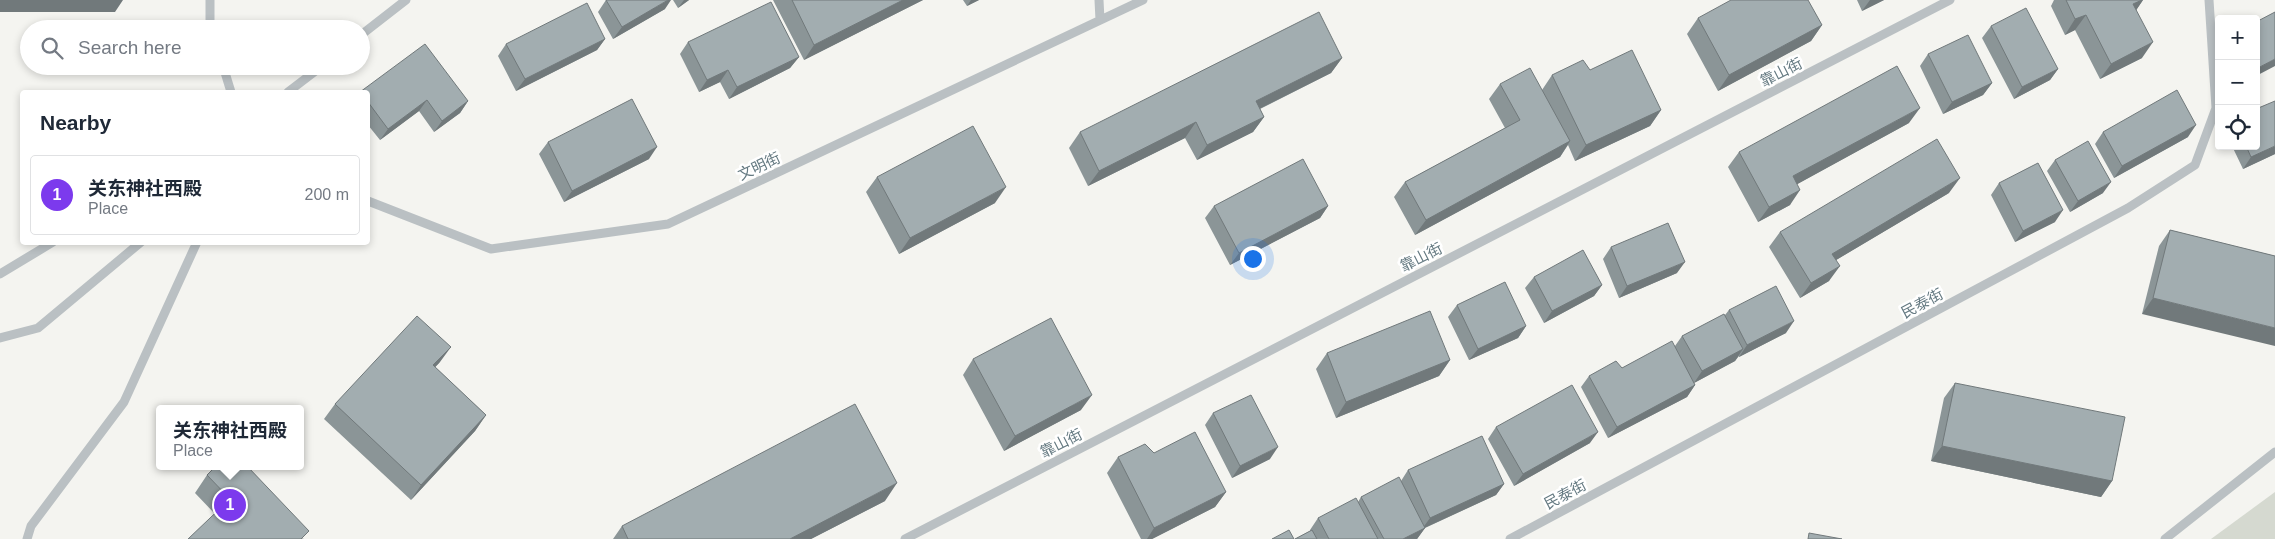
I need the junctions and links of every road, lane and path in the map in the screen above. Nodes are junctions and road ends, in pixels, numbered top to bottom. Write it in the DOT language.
graph roads {
  1 [pos="210,0"];
  2 [pos="406,0"];
  3 [pos="1100,0"];
  4 [pos="1143,0"];
  5 [pos="1950,0"];
  6 [pos="2208,0"];
  7 [pos="210,20"];
  8 [pos="1100,20"];
  9 [pos="370,28"];
  10 [pos="225,75"];
  11 [pos="310,75"];
  12 [pos="231,90"];
  13 [pos="291,90"];
  14 [pos="370,202"];
  15 [pos="48,245"];
  16 [pos="137,245"];
  17 [pos="196,245"];
  18 [pos="0,274"];
  19 [pos="0,338"];
  20 [pos="2275,452"];
  21 [pos="27,539"];
  22 [pos="905,539"];
  23 [pos="1510,539"];
  24 [pos="2165,539"];
  1 -- 7 [label="street"];
  2 -- 9 [label="street"];
  3 -- 8 [label="street"];
  4 -- 8 [label="street, 文明街"];
  5 -- 22 [label="street, 靠山街"];
  6 -- 23 [label="street, 民泰街"];
  8 -- 14 [label="street, 文明街"];
  10 -- 12 [label="street"];
  11 -- 13 [label="street"];
  15 -- 18 [label="street"];
  16 -- 19 [label="street"];
  17 -- 21 [label="street"];
  20 -- 24 [label="street"];
}
